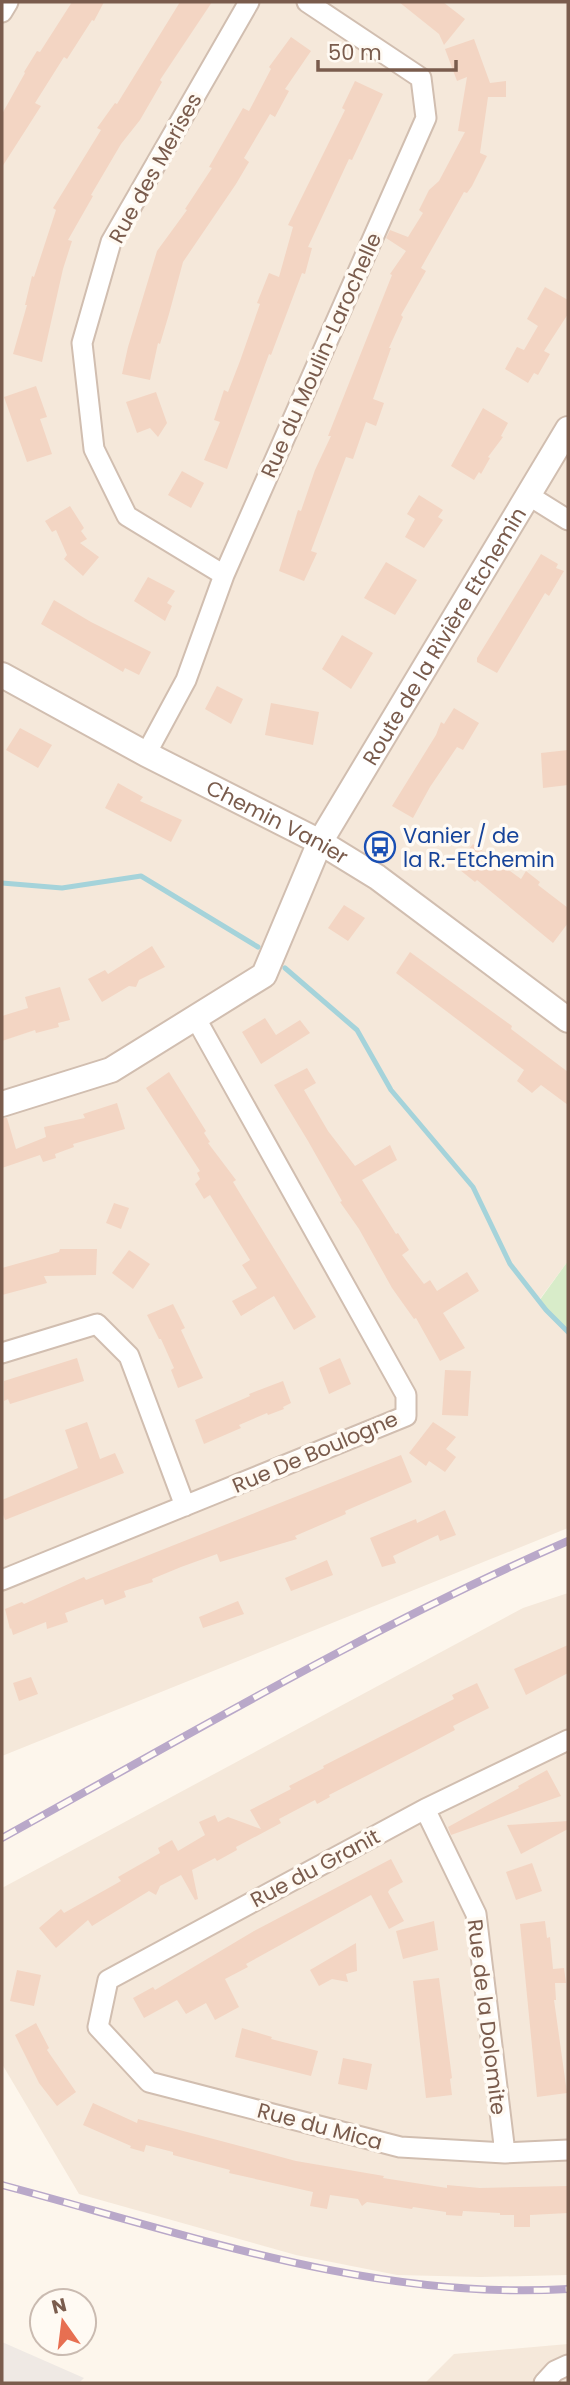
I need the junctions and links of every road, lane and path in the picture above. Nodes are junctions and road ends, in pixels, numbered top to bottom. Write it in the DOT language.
graph roads {
  1 [pos="8,2"];
  2 [pos="249,2"];
  3 [pos="307,2"];
  4 [pos="2,12"];
  5 [pos="568,429"];
  6 [pos="528,495"];
  7 [pos="568,520"];
  8 [pos="224,575"];
  9 [pos="2,676"];
  10 [pos="146,754"];
  11 [pos="320,842"];
  12 [pos="195,1017"];
  13 [pos="568,1020"];
  14 [pos="2,1104"];
  15 [pos="2,1353"];
  16 [pos="185,1506"];
  17 [pos="2,1580"];
  18 [pos="568,1740"];
  19 [pos="425,1809"];
  20 [pos="97,2027"];
  21 [pos="568,2150"];
  22 [pos="505,2153"];
  1 -- 4 [label="street"];
  2 -- 8 [label="street, Rue des Merises"];
  3 -- 8 [label="street, Rue du Moulin-Larochelle"];
  5 -- 6 [label="street, Route de la Rivière Etchemin"];
  6 -- 7 [label="street"];
  6 -- 11 [label="street, Route de la Rivière Etchemin"];
  8 -- 10 [label="street, Rue du Moulin-Larochelle"];
  9 -- 10 [label="street, Chemin Vanier"];
  10 -- 11 [label="street, Chemin Vanier"];
  11 -- 12 [label="street, Route de la Rivière Etchemin"];
  11 -- 13 [label="street, Chemin Vanier"];
  12 -- 14 [label="street, Route de la Rivière Etchemin"];
  12 -- 16 [label="street, Rue De Boulogne"];
  15 -- 16 [label="street"];
  16 -- 17 [label="street, Rue De Boulogne"];
  18 -- 19 [label="street, Rue du Granit"];
  19 -- 20 [label="street, Rue du Granit"];
  19 -- 22 [label="street, Rue de la Dolomite"];
  20 -- 22 [label="street, Rue du Mica"];
  21 -- 22 [label="street, Rue du Mica"];
}
